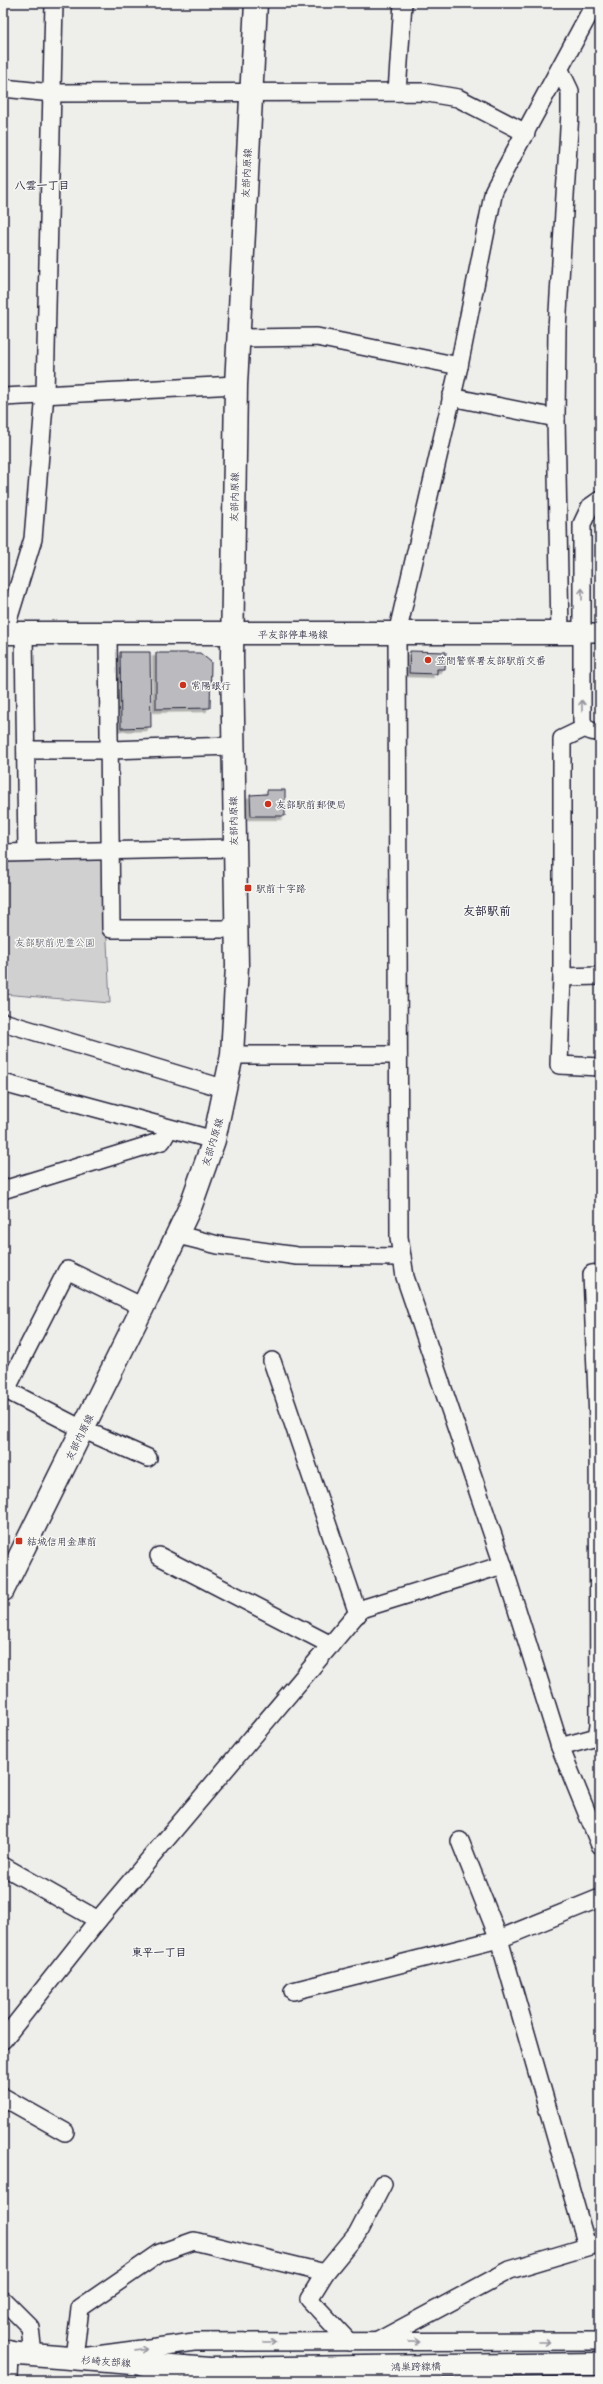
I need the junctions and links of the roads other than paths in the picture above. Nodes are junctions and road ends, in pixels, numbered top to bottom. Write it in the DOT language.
graph roads {
  1 [pos="54,3"];
  2 [pos="256,3"];
  3 [pos="404,3"];
  4 [pos="595,3"];
  5 [pos="560,70"];
  6 [pos="3,88"];
  7 [pos="397,92"];
  8 [pos="52,93"];
  9 [pos="250,93"];
  10 [pos="526,133"];
  11 [pos="238,338"];
  12 [pos="459,366"];
  13 [pos="236,385"];
  14 [pos="45,393"];
  15 [pos="3,397"];
  16 [pos="451,397"];
  17 [pos="556,418"];
  18 [pos="600,500"];
  19 [pos="10,633"];
  20 [pos="560,633"];
  21 [pos="591,633"];
  22 [pos="108,634"];
  23 [pos="232,634"];
  24 [pos="397,634"];
  25 [pos="593,730"];
  26 [pos="232,746"];
  27 [pos="26,750"];
  28 [pos="110,750"];
  29 [pos="233,848"];
  30 [pos="110,850"];
  31 [pos="27,852"];
  32 [pos="3,853"];
  33 [pos="236,929"];
  34 [pos="562,976"];
  35 [pos="600,976"];
  36 [pos="3,1022"];
  37 [pos="232,1055"];
  38 [pos="398,1055"];
  39 [pos="600,1067"];
  40 [pos="3,1083"];
  41 [pos="226,1089"];
  42 [pos="169,1129"];
  43 [pos="214,1140"];
  44 [pos="3,1190"];
  45 [pos="178,1235"];
  46 [pos="402,1257"];
  47 [pos="600,1273"];
  48 [pos="143,1307"];
  49 [pos="272,1361"];
  50 [pos="82,1430"];
  51 [pos="148,1458"];
  52 [pos="159,1556"];
  53 [pos="502,1565"];
  54 [pos="3,1590"];
  55 [pos="358,1614"];
  56 [pos="331,1645"];
  57 [pos="598,1742"];
  58 [pos="560,1747"];
  59 [pos="460,1841"];
  60 [pos="600,1845"];
  61 [pos="3,1866"];
  62 [pos="600,1898"];
  63 [pos="98,1920"];
  64 [pos="499,1939"];
  65 [pos="293,1992"];
  66 [pos="3,2040"];
  67 [pos="3,2097"];
  68 [pos="65,2132"];
  69 [pos="383,2184"];
  70 [pos="594,2245"];
  71 [pos="325,2273"];
  72 [pos="3,2300"];
  73 [pos="349,2342"];
  74 [pos="376,2342"];
  75 [pos="600,2342"];
  76 [pos="7,2352"];
  77 [pos="33,2355"];
  78 [pos="74,2358"];
  79 [pos="135,2363"];
  80 [pos="600,2364"];
  81 [pos="209,2369"];
  82 [pos="9,2381"];
  83 [pos="172,2381"];
  1 -- 8 [label="street"];
  2 -- 9 [label="main road, 友部内原線"];
  3 -- 7 [label="street"];
  4 -- 5 [label="street"];
  5 -- 10 [label="street"];
  5 -- 17 [label="street"];
  6 -- 8 [label="street"];
  7 -- 9 [label="street"];
  7 -- 10 [label="street"];
  8 -- 9 [label="street"];
  8 -- 14 [label="street"];
  9 -- 11 [label="main road, 友部内原線"];
  10 -- 12 [label="street"];
  11 -- 12 [label="street"];
  11 -- 13 [label="main road, 友部内原線"];
  12 -- 16 [label="street"];
  13 -- 14 [label="street"];
  13 -- 23 [label="main road, 友部内原線"];
  14 -- 15 [label="street"];
  14 -- 19 [label="street"];
  16 -- 17 [label="street"];
  16 -- 24 [label="street"];
  17 -- 20 [label="street"];
  21 -- 18 [label="street, one-way"];
  19 -- 22 [label="main road, 平友部停車場線"];
  19 -- 27 [label="street"];
  20 -- 21 [label="main road, 平友部停車場線"];
  20 -- 24 [label="main road, 平友部停車場線"];
  25 -- 21 [label="street, one-way"];
  22 -- 23 [label="main road, 平友部停車場線"];
  22 -- 28 [label="street"];
  23 -- 24 [label="main road, 平友部停車場線"];
  23 -- 26 [label="main road, 友部内原線"];
  24 -- 38 [label="street"];
  25 -- 34 [label="street"];
  26 -- 28 [label="street"];
  26 -- 29 [label="main road, 友部内原線"];
  27 -- 28 [label="street"];
  27 -- 31 [label="street"];
  28 -- 30 [label="street"];
  29 -- 30 [label="street"];
  29 -- 33 [label="main road, 友部内原線"];
  30 -- 31 [label="street"];
  30 -- 33 [label="street"];
  31 -- 32 [label="street"];
  33 -- 37 [label="main road, 友部内原線"];
  34 -- 35 [label="street"];
  34 -- 39 [label="street"];
  36 -- 41 [label="street"];
  37 -- 38 [label="street"];
  37 -- 41 [label="main road, 友部内原線"];
  38 -- 46 [label="street"];
  40 -- 42 [label="street"];
  41 -- 43 [label="main road, 友部内原線"];
  42 -- 43 [label="street"];
  42 -- 44 [label="street"];
  43 -- 45 [label="main road, 友部内原線"];
  45 -- 46 [label="street"];
  45 -- 48 [label="main road, 友部内原線"];
  46 -- 53 [label="street"];
  47 -- 57 [label="street"];
  48 -- 50 [label="main road, 友部内原線"];
  48 -- 50 [label="street"];
  49 -- 55 [label="street"];
  50 -- 51 [label="street"];
  50 -- 54 [label="main road, 友部内原線"];
  52 -- 56 [label="street"];
  53 -- 55 [label="street"];
  53 -- 58 [label="street"];
  55 -- 56 [label="street"];
  56 -- 63 [label="street"];
  57 -- 58 [label="street"];
  58 -- 60 [label="street"];
  59 -- 64 [label="street"];
  61 -- 63 [label="street"];
  62 -- 64 [label="street"];
  63 -- 66 [label="street"];
  64 -- 65 [label="street"];
  64 -- 70 [label="street"];
  67 -- 68 [label="street"];
  69 -- 71 [label="street"];
  70 -- 74 [label="street"];
  71 -- 73 [label="street"];
  71 -- 78 [label="street"];
  72 -- 77 [label="street"];
  73 -- 74 [label="street"];
  78 -- 73 [label="street, one-way"];
  74 -- 75 [label="street, one-way"];
  76 -- 77 [label="main road, 杉崎友部線"];
  76 -- 82 [label="street"];
  77 -- 78 [label="main road, 杉崎友部線"];
  78 -- 79 [label="main road, 杉崎友部線"];
  79 -- 81 [label="main road, 杉崎友部線"];
  79 -- 83 [label="street"];
  80 -- 81 [label="main road, 鴻巣跨線橋"];
}
